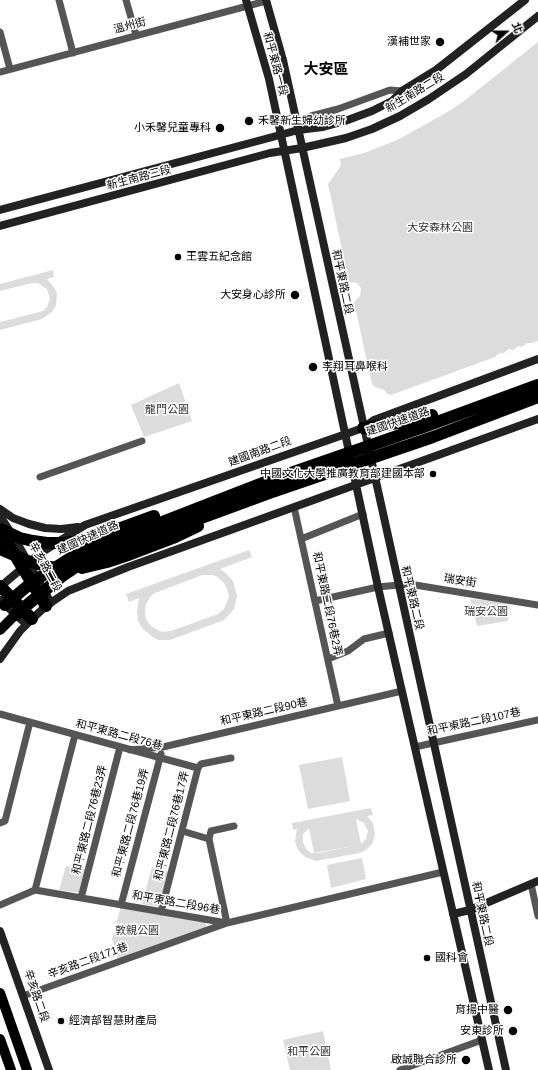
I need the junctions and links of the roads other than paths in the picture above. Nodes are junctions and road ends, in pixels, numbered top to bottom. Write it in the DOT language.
graph roads {
  1 [pos="59,0"];
  2 [pos="126,0"];
  3 [pos="266,0"];
  4 [pos="524,0"];
  5 [pos="247,3"];
  6 [pos="538,16"];
  7 [pos="0,32"];
  8 [pos="136,35"];
  9 [pos="73,53"];
  10 [pos="10,69"];
  11 [pos="0,72"];
  12 [pos="402,91"];
  13 [pos="298,130"];
  14 [pos="280,135"];
  15 [pos="302,148"];
  16 [pos="284,150"];
  17 [pos="0,210"];
  18 [pos="0,226"];
  19 [pos="538,359"];
  20 [pos="538,376"];
  21 [pos="538,385"];
  22 [pos="538,397"];
  23 [pos="538,419"];
  24 [pos="363,428"];
  25 [pos="346,434"];
  26 [pos="142,441"];
  27 [pos="40,477"];
  28 [pos="374,478"];
  29 [pos="356,485"];
  30 [pos="267,488"];
  31 [pos="231,501"];
  32 [pos="294,506"];
  33 [pos="0,509"];
  34 [pos="363,514"];
  35 [pos="0,516"];
  36 [pos="85,525"];
  37 [pos="0,530"];
  38 [pos="301,539"];
  39 [pos="0,550"];
  40 [pos="25,565"];
  41 [pos="34,581"];
  42 [pos="398,585"];
  43 [pos="0,587"];
  44 [pos="378,588"];
  45 [pos="42,593"];
  46 [pos="315,601"];
  47 [pos="4,604"];
  48 [pos="49,604"];
  49 [pos="538,605"];
  50 [pos="19,612"];
  51 [pos="29,622"];
  52 [pos="0,630"];
  53 [pos="389,633"];
  54 [pos="0,659"];
  55 [pos="328,659"];
  56 [pos="402,691"];
  57 [pos="338,706"];
  58 [pos="0,714"];
  59 [pos="538,720"];
  60 [pos="30,722"];
  61 [pos="75,735"];
  62 [pos="433,743"];
  63 [pos="120,747"];
  64 [pos="163,747"];
  65 [pos="415,747"];
  66 [pos="130,750"];
  67 [pos="160,758"];
  68 [pos="231,758"];
  69 [pos="198,768"];
  70 [pos="0,823"];
  71 [pos="234,826"];
  72 [pos="182,831"];
  73 [pos="209,839"];
  74 [pos="444,872"];
  75 [pos="535,883"];
  76 [pos="35,890"];
  77 [pos="82,898"];
  78 [pos="0,904"];
  79 [pos="121,905"];
  80 [pos="470,910"];
  81 [pos="161,912"];
  82 [pos="453,914"];
  83 [pos="538,916"];
  84 [pos="227,923"];
  85 [pos="0,930"];
  86 [pos="0,993"];
  87 [pos="23,996"];
  88 [pos="0,1039"];
  89 [pos="482,1040"];
  90 [pos="11,1070"];
  91 [pos="27,1070"];
  92 [pos="49,1070"];
  93 [pos="400,1070"];
  94 [pos="489,1070"];
  95 [pos="506,1070"];
  1 -- 9 [label="street"];
  2 -- 8 [label="street"];
  3 -- 5 [label="street, 溫州街"];
  3 -- 13 [label="main road, 和平東路一段"];
  4 -- 12 [label="main road, 新生南路二段"];
  5 -- 8 [label="street, 溫州街"];
  5 -- 14 [label="main road, 和平東路一段"];
  6 -- 15 [label="main road, 新生南路二段"];
  7 -- 10 [label="street"];
  8 -- 9 [label="street, 溫州街"];
  9 -- 10 [label="street, 溫州街"];
  10 -- 11 [label="street, 溫州街"];
  12 -- 13 [label="main road, 新生南路二段"];
  12 -- 13 [label="street, 新生南路二段"];
  13 -- 14 [label="main road, 新生南路二段"];
  13 -- 15 [label="main road, 和平東路二段"];
  14 -- 16 [label="main road"];
  14 -- 17 [label="main road, 新生南路三段"];
  15 -- 16 [label="main road, 新生南路二段"];
  15 -- 24 [label="main road, 和平東路二段"];
  16 -- 18 [label="main road, 新生南路三段"];
  16 -- 25 [label="main road"];
  19 -- 24 [label="main road, 建國南路二段"];
  20 -- 24 [label="highway"];
  21 -- 30 [label="highway, 建國快速道路"];
  22 -- 30 [label="highway, 建國快速道路"];
  23 -- 28 [label="main road"];
  24 -- 25 [label="main road, 建國南路二段"];
  24 -- 28 [label="main road, 和平東路二段"];
  25 -- 29 [label="main road"];
  25 -- 36 [label="main road, 建國南路二段"];
  26 -- 27 [label="street"];
  28 -- 29 [label="main road"];
  28 -- 42 [label="main road, 和平東路二段"];
  29 -- 32 [label="main road"];
  29 -- 34 [label="main road"];
  30 -- 31 [label="highway, 建國快速道路"];
  30 -- 37 [label="highway, 建國快速道路"];
  30 -- 39 [label="highway, 建國快速道路"];
  31 -- 41 [label="highway, 建國快速道路"];
  31 -- 45 [label="highway, 建國快速道路"];
  32 -- 38 [label="street, 和平東路二段76巷2弄"];
  32 -- 48 [label="main road"];
  33 -- 36 [label="main road"];
  34 -- 38 [label="street"];
  34 -- 44 [label="main road"];
  35 -- 40 [label="main road, 辛亥路二段"];
  36 -- 40 [label="main road, 建國南路二段"];
  37 -- 40 [label="highway"];
  38 -- 46 [label="street, 和平東路二段76巷2弄"];
  40 -- 41 [label="highway"];
  40 -- 43 [label="main road, 建國南路二段"];
  41 -- 45 [label="highway"];
  41 -- 47 [label="highway, 建國快速道路"];
  42 -- 44 [label="street, 瑞安街"];
  42 -- 49 [label="street, 瑞安街"];
  42 -- 62 [label="main road, 和平東路二段"];
  43 -- 47 [label="highway"];
  44 -- 46 [label="street, 瑞安街"];
  44 -- 53 [label="main road"];
  45 -- 48 [label="highway"];
  45 -- 50 [label="highway, 建國快速道路"];
  46 -- 55 [label="street, 和平東路二段76巷2弄"];
  47 -- 50 [label="highway"];
  48 -- 51 [label="main road, 辛亥路二段"];
  50 -- 51 [label="highway"];
  50 -- 52 [label="main road"];
  51 -- 54 [label="main road, 辛亥路二段"];
  53 -- 55 [label="street"];
  53 -- 56 [label="main road"];
  55 -- 57 [label="street, 和平東路二段76巷2弄"];
  56 -- 57 [label="street, 和平東路二段90巷"];
  56 -- 65 [label="main road"];
  57 -- 64 [label="street, 和平東路二段90巷"];
  58 -- 60 [label="street, 和平東路二段76巷"];
  59 -- 62 [label="street, 和平東路二段107巷"];
  60 -- 61 [label="street, 和平東路二段76巷"];
  60 -- 70 [label="street"];
  61 -- 63 [label="street, 和平東路二段76巷"];
  61 -- 76 [label="street"];
  62 -- 65 [label="street, 和平東路二段107巷"];
  62 -- 80 [label="main road, 和平東路二段"];
  63 -- 66 [label="street, 和平東路二段76巷"];
  63 -- 77 [label="street, 和平東路二段76巷23弄"];
  64 -- 66 [label="street, 和平東路二段90巷"];
  64 -- 67 [label="street, 和平東路二段76巷19弄"];
  65 -- 74 [label="main road"];
  66 -- 67 [label="street, 和平東路二段76巷"];
  67 -- 69 [label="street, 和平東路二段76巷"];
  67 -- 79 [label="street, 和平東路二段76巷19弄"];
  68 -- 69 [label="street"];
  69 -- 72 [label="street, 和平東路二段76巷17弄"];
  71 -- 73 [label="street"];
  72 -- 73 [label="street"];
  72 -- 81 [label="street, 和平東路二段76巷17弄"];
  73 -- 84 [label="street"];
  74 -- 82 [label="main road"];
  74 -- 84 [label="street, 和平東路二段96巷"];
  75 -- 80 [label="main road"];
  75 -- 83 [label="street"];
  76 -- 77 [label="street, 和平東路二段96巷"];
  76 -- 78 [label="street"];
  77 -- 79 [label="street, 和平東路二段96巷"];
  79 -- 81 [label="street, 和平東路二段96巷"];
  80 -- 82 [label="main road"];
  80 -- 95 [label="main road, 和平東路二段"];
  81 -- 84 [label="street, 和平東路二段96巷"];
  82 -- 89 [label="main road"];
  84 -- 87 [label="street, 辛亥路二段171巷"];
  85 -- 87 [label="main road, 辛亥路二段"];
  86 -- 91 [label="main road"];
  87 -- 92 [label="main road, 辛亥路二段"];
  88 -- 90 [label="main road"];
  89 -- 93 [label="street"];
  89 -- 94 [label="main road"];
}
